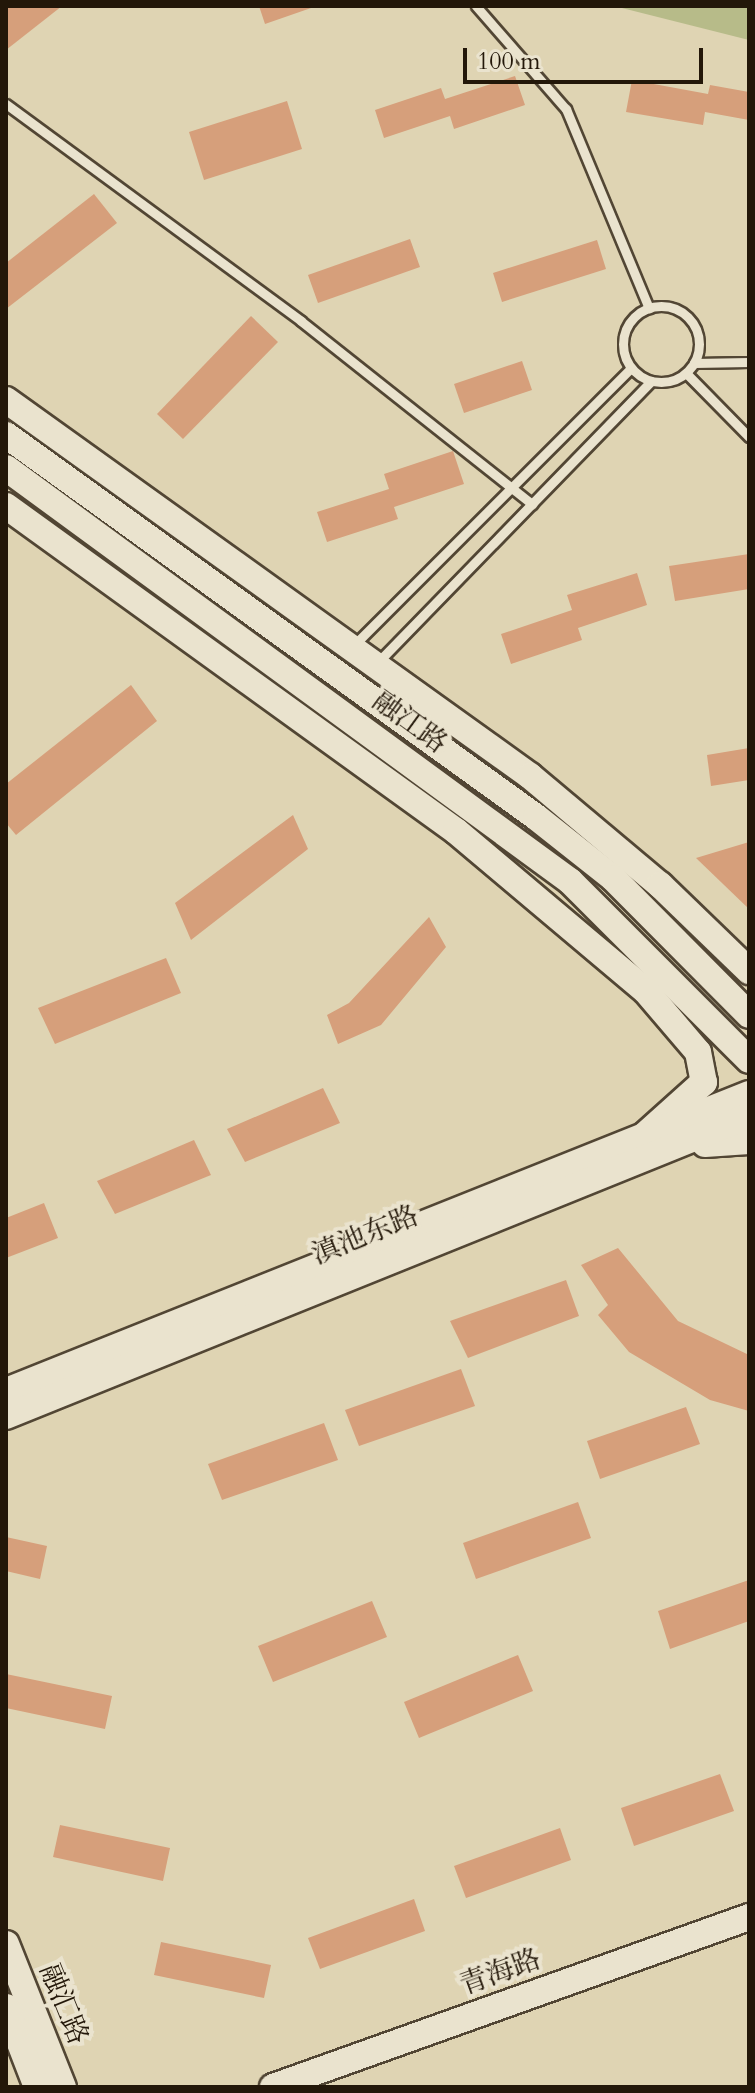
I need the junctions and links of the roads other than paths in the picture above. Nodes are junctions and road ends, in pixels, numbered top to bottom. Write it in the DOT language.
graph roads {
  1 [pos="476,6"];
  2 [pos="6,104"];
  3 [pos="649,308"];
  4 [pos="749,362"];
  5 [pos="694,363"];
  6 [pos="631,368"];
  7 [pos="686,373"];
  8 [pos="651,381"];
  9 [pos="6,400"];
  10 [pos="6,435"];
  11 [pos="749,437"];
  12 [pos="6,468"];
  13 [pos="512,487"];
  14 [pos="532,504"];
  15 [pos="6,506"];
  16 [pos="351,648"];
  17 [pos="374,665"];
  18 [pos="747,972"];
  19 [pos="646,991"];
  20 [pos="749,1015"];
  21 [pos="722,1031"];
  22 [pos="749,1060"];
  23 [pos="749,1094"];
  24 [pos="749,1116"];
  25 [pos="749,1141"];
  26 [pos="642,1147"];
  27 [pos="6,1391"];
  28 [pos="6,1416"];
  29 [pos="749,1917"];
  30 [pos="6,1944"];
  31 [pos="6,2007"];
  32 [pos="37,2087"];
  33 [pos="63,2087"];
  34 [pos="273,2087"];
  1 -- 3 [label="lane"];
  2 -- 13 [label="lane"];
  3 -- 5 [label="lane"];
  3 -- 6 [label="lane"];
  4 -- 5 [label="lane"];
  5 -- 7 [label="lane"];
  6 -- 8 [label="lane"];
  6 -- 13 [label="lane"];
  7 -- 8 [label="lane"];
  7 -- 11 [label="lane"];
  8 -- 14 [label="lane"];
  9 -- 16 [label="street"];
  10 -- 20 [label="street, 融江路"];
  12 -- 21 [label="street, 融江路"];
  13 -- 14 [label="lane"];
  13 -- 16 [label="lane"];
  14 -- 17 [label="lane"];
  15 -- 19 [label="street"];
  16 -- 17 [label="street"];
  17 -- 18 [label="street"];
  19 -- 21 [label="street"];
  19 -- 26 [label="street"];
  21 -- 22 [label="street, 融江路"];
  23 -- 26 [label="street, 滇池东路"];
  24 -- 26 [label="street, 滇池东路"];
  25 -- 26 [label="street"];
  26 -- 27 [label="street, 滇池东路"];
  26 -- 28 [label="street, 滇池东路"];
  29 -- 34 [label="street, 青海路"];
  30 -- 33 [label="street, 融汇路"];
  31 -- 32 [label="street, 融汇路"];
}
